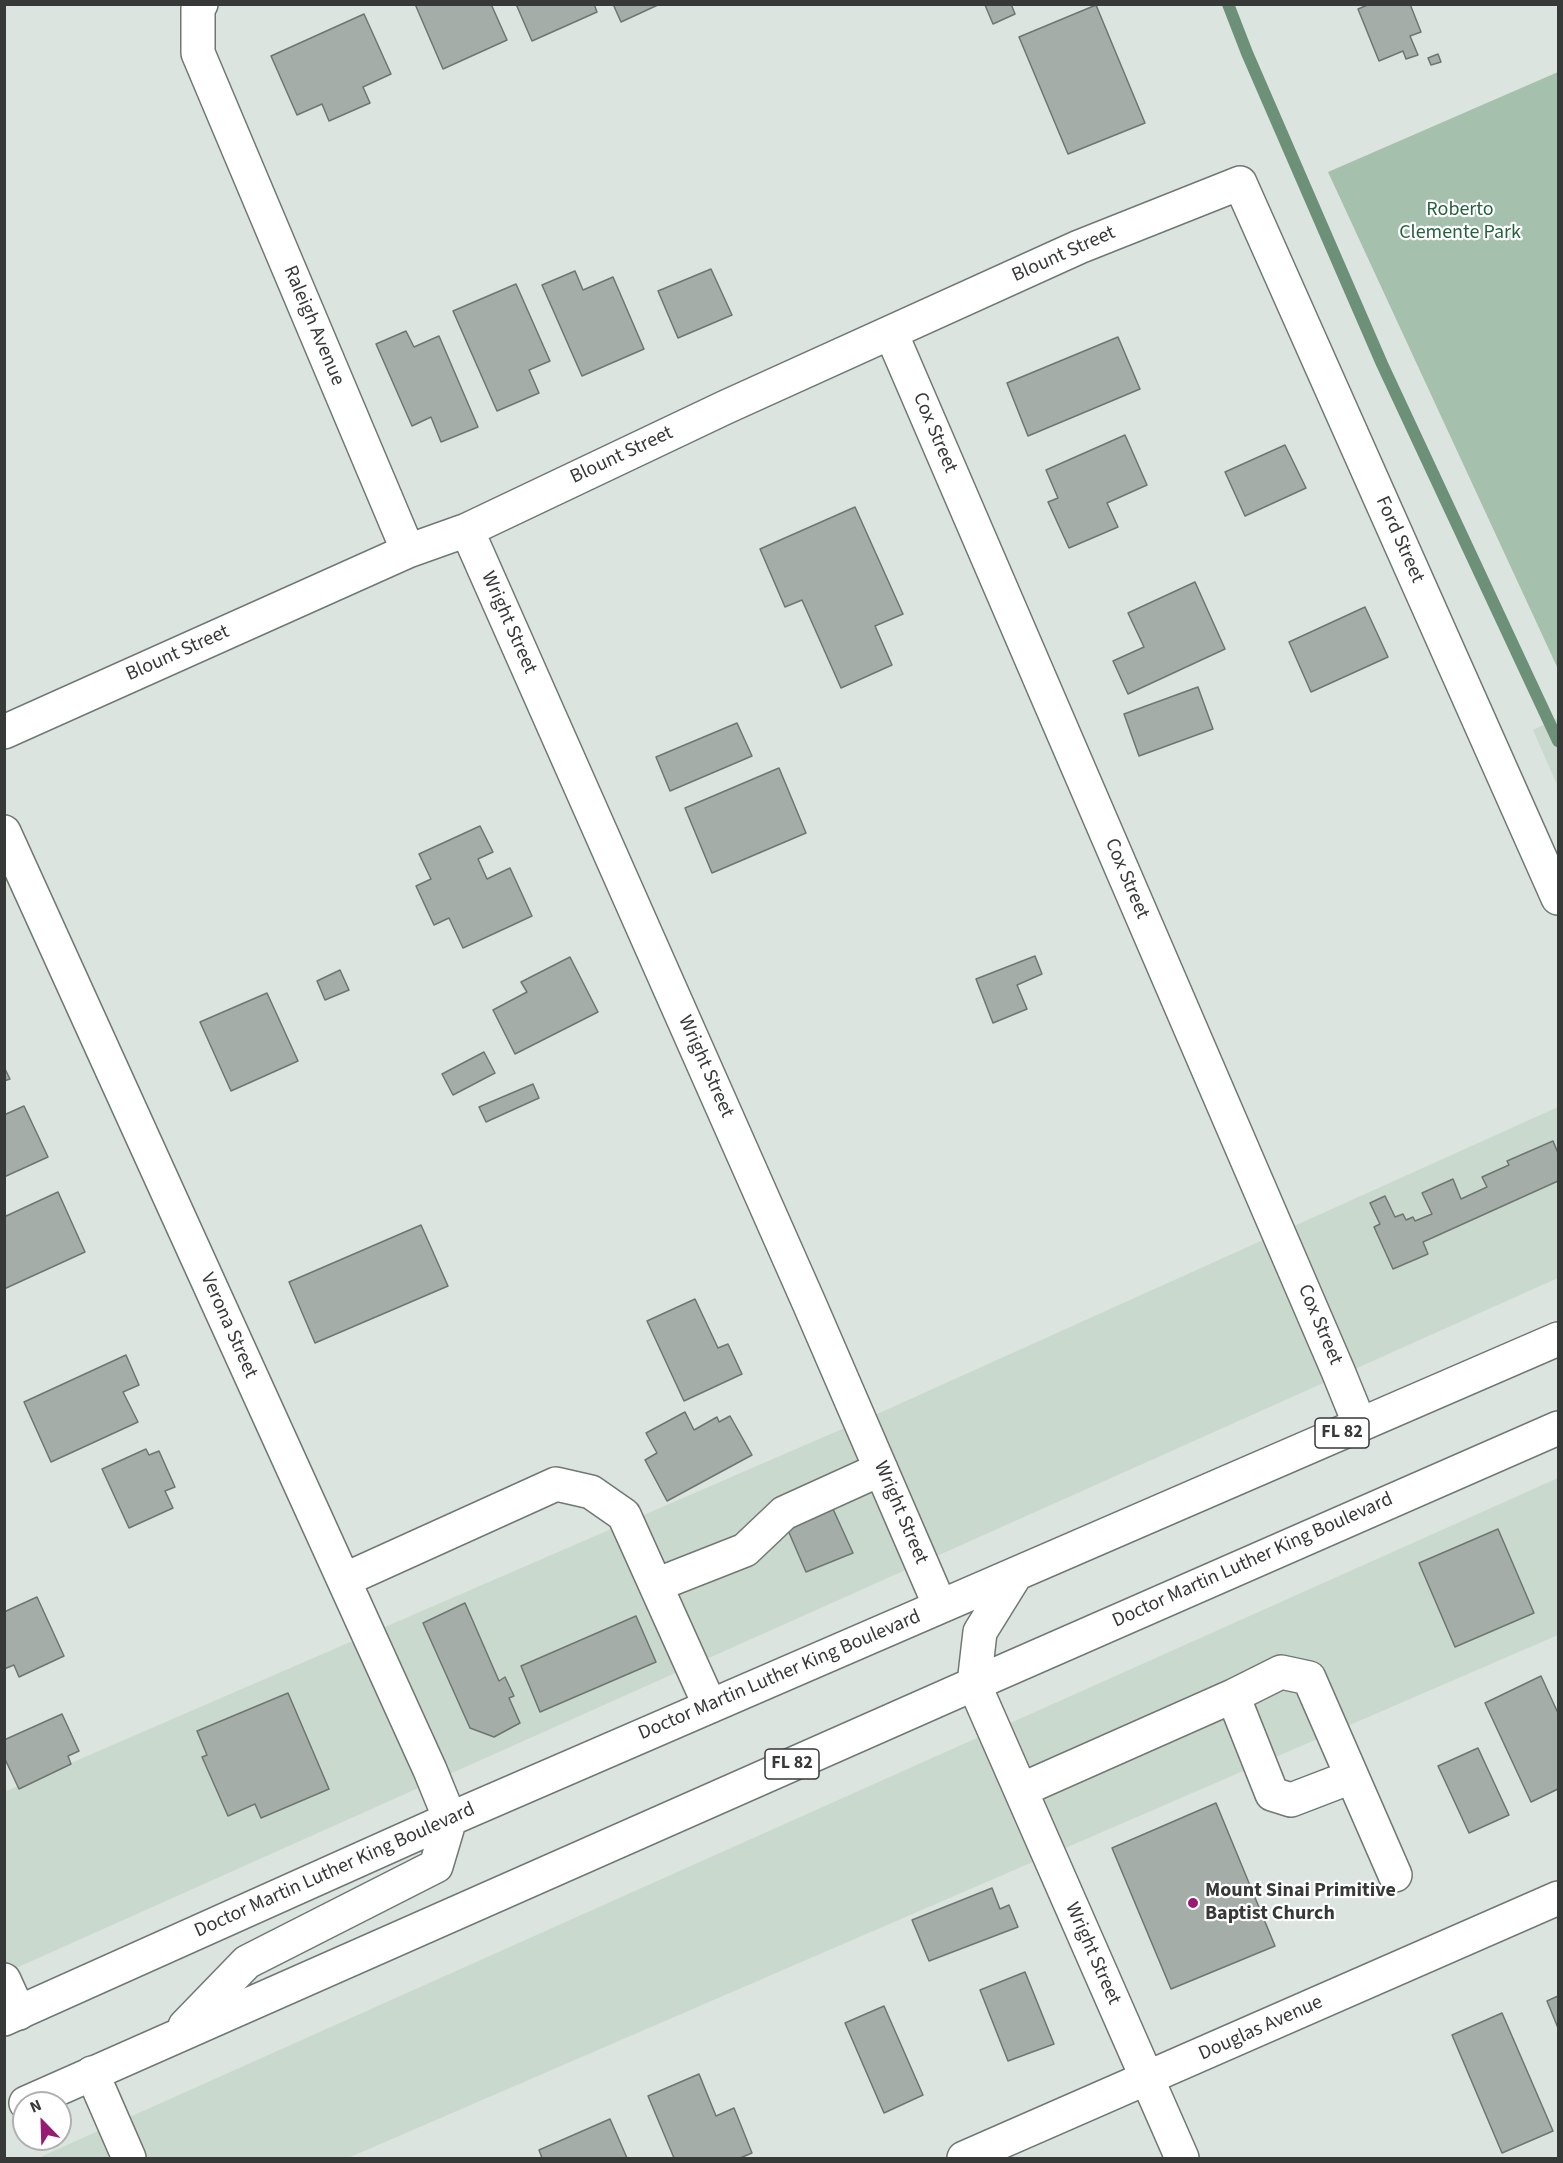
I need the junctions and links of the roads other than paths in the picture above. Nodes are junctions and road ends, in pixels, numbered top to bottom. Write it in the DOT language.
graph roads {
  1 [pos="201,4"];
  2 [pos="1240,183"];
  3 [pos="891,333"];
  4 [pos="467,530"];
  5 [pos="408,551"];
  6 [pos="4,732"];
  7 [pos="4,832"];
  8 [pos="1558,898"];
  9 [pos="1558,1339"];
  10 [pos="1360,1425"];
  11 [pos="1558,1428"];
  12 [pos="881,1469"];
  13 [pos="1016,1574"];
  14 [pos="344,1580"];
  15 [pos="656,1586"];
  16 [pos="940,1606"];
  17 [pos="974,1684"];
  18 [pos="1233,1696"];
  19 [pos="710,1706"];
  20 [pos="1351,1777"];
  21 [pos="1021,1790"];
  22 [pos="450,1819"];
  23 [pos="1395,1875"];
  24 [pos="1558,1898"];
  25 [pos="4,1980"];
  26 [pos="12,2016"];
  27 [pos="173,2038"];
  28 [pos="93,2073"];
  29 [pos="1146,2079"];
  30 [pos="54,2091"];
  31 [pos="129,2158"];
  32 [pos="964,2158"];
  33 [pos="1182,2158"];
  1 -- 5 [label="street, Raleigh Avenue"];
  2 -- 3 [label="street, Blount Street"];
  2 -- 8 [label="street, Ford Street"];
  3 -- 4 [label="street, Blount Street"];
  3 -- 10 [label="street, Cox Street"];
  4 -- 5 [label="street, Blount Street"];
  4 -- 12 [label="street, Wright Street"];
  5 -- 6 [label="street, Blount Street"];
  7 -- 14 [label="street, Verona Street"];
  9 -- 10 [label="street, Doctor Martin Luther King Boulevard / FL 82"];
  10 -- 13 [label="street, Doctor Martin Luther King Boulevard / FL 82"];
  11 -- 17 [label="street, Doctor Martin Luther King Boulevard / FL 82"];
  12 -- 15 [label="street"];
  12 -- 16 [label="street, Wright Street"];
  13 -- 16 [label="street, Doctor Martin Luther King Boulevard / FL 82"];
  13 -- 17 [label="street"];
  14 -- 15 [label="street"];
  14 -- 22 [label="street, Verona Street"];
  15 -- 19 [label="street"];
  16 -- 19 [label="street, Doctor Martin Luther King Boulevard / FL 82"];
  17 -- 21 [label="street, Wright Street"];
  17 -- 27 [label="street, Doctor Martin Luther King Boulevard / FL 82"];
  18 -- 20 [label="street"];
  18 -- 20 [label="street"];
  18 -- 21 [label="street"];
  19 -- 22 [label="street, Doctor Martin Luther King Boulevard / FL 82"];
  20 -- 23 [label="street"];
  21 -- 29 [label="street, Wright Street"];
  22 -- 26 [label="street, Doctor Martin Luther King Boulevard / FL 82"];
  22 -- 27 [label="street"];
  24 -- 29 [label="street, Douglas Avenue"];
  25 -- 26 [label="street"];
  27 -- 28 [label="street, Doctor Martin Luther King Boulevard / FL 82"];
  28 -- 30 [label="street, Doctor Martin Luther King Boulevard / FL 82"];
  28 -- 31 [label="street"];
  29 -- 32 [label="street, Douglas Avenue"];
  29 -- 33 [label="street, Wright Street"];
}
